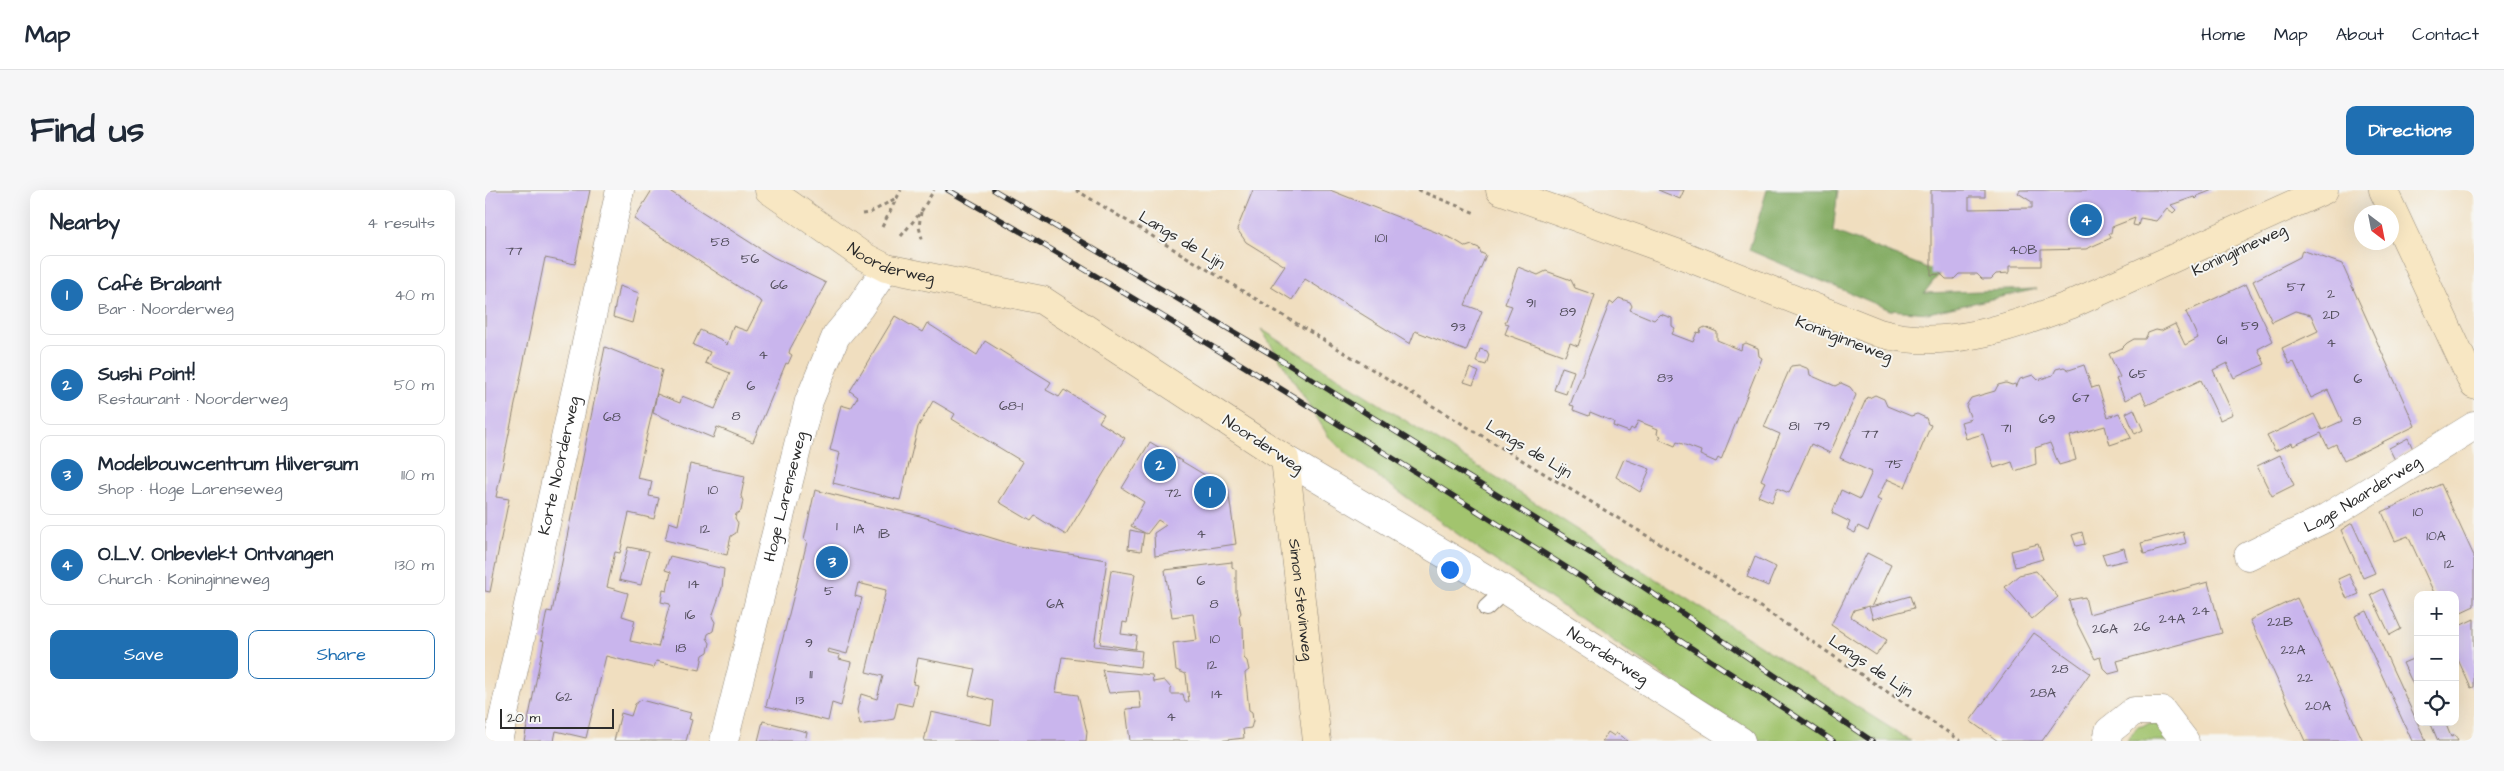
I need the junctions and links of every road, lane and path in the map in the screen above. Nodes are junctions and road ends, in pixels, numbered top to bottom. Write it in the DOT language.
graph roads {
  1 [pos="620,190"];
  2 [pos="769,190"];
  3 [pos="901,190"];
  4 [pos="934,190"];
  5 [pos="1076,190"];
  6 [pos="1418,190"];
  7 [pos="1500,190"];
  8 [pos="2324,190"];
  9 [pos="2383,190"];
  10 [pos="1482,216"];
  11 [pos="874,262"];
  12 [pos="2474,385"];
  13 [pos="2474,426"];
  14 [pos="1285,459"];
  15 [pos="2248,556"];
  16 [pos="498,741"];
  17 [pos="724,741"];
  18 [pos="1317,741"];
  19 [pos="1741,741"];
  20 [pos="1961,741"];
  21 [pos="2107,741"];
  22 [pos="2185,741"];
  1 -- 16 [label="street, Korte Noorderweg"];
  2 -- 11 [label="street, Noorderweg"];
  3 -- 11 [label="path"];
  4 -- 11 [label="path"];
  5 -- 20 [label="path, Langs de Lijn"];
  6 -- 10 [label="path"];
  7 -- 8 [label="street, Koninginneweg"];
  9 -- 12 [label="street"];
  11 -- 14 [label="street, Noorderweg"];
  11 -- 17 [label="street, Hoge Larenseweg"];
  13 -- 15 [label="street, Lage Naarderweg"];
  14 -- 18 [label="street, Simon Stevinweg"];
  14 -- 19 [label="street, Noorderweg"];
  21 -- 22 [label="street"];
}
